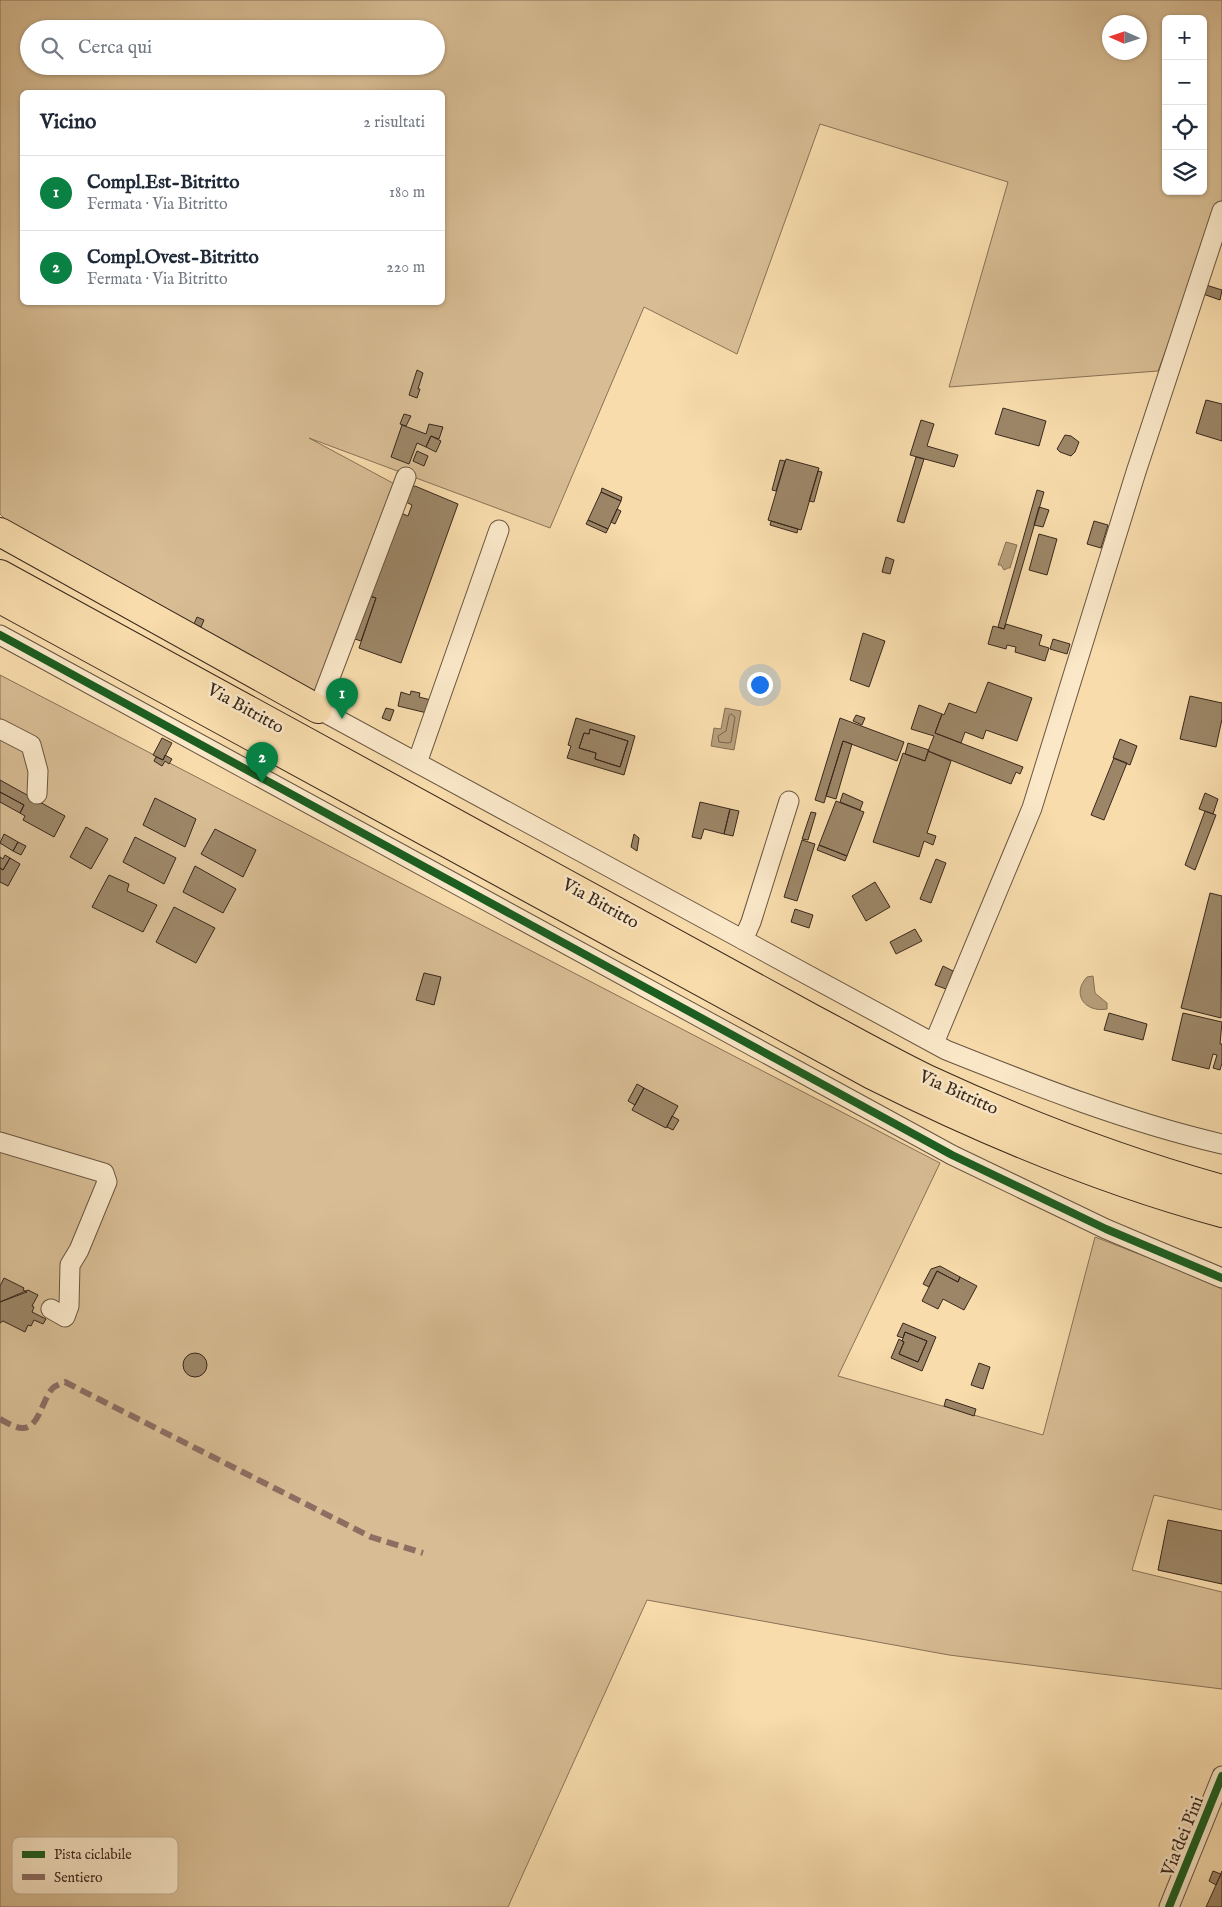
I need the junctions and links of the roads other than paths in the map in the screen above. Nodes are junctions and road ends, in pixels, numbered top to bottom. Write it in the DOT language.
graph roads {
  1 [pos="1222,211"];
  2 [pos="406,477"];
  3 [pos="499,530"];
  4 [pos="0,532"];
  5 [pos="0,574"];
  6 [pos="0,600"];
  7 [pos="0,635"];
  8 [pos="318,710"];
  9 [pos="0,729"];
  10 [pos="417,763"];
  11 [pos="36,794"];
  12 [pos="789,801"];
  13 [pos="743,940"];
  14 [pos="934,1043"];
  15 [pos="986,1128"];
  16 [pos="0,1142"];
  17 [pos="1222,1144"];
  18 [pos="1119,1157"];
  19 [pos="1222,1176"];
  20 [pos="1222,1189"];
  21 [pos="1222,1213"];
  22 [pos="1222,1227"];
  23 [pos="1222,1278"];
  24 [pos="51,1308"];
  25 [pos="1222,1776"];
  26 [pos="1169,1907"];
  1 -- 14 [label="street"];
  2 -- 8 [label="street"];
  3 -- 10 [label="street"];
  4 -- 8 [label="highway"];
  5 -- 18 [label="highway, Via Bitritto"];
  6 -- 15 [label="highway, Via Bitritto"];
  7 -- 23 [label="street"];
  8 -- 10 [label="street"];
  9 -- 11 [label="street"];
  10 -- 13 [label="street"];
  12 -- 13 [label="street"];
  13 -- 14 [label="street"];
  14 -- 17 [label="street"];
  15 -- 21 [label="highway, Via Bitritto"];
  15 -- 22 [label="highway"];
  16 -- 24 [label="street"];
  18 -- 19 [label="highway"];
  18 -- 20 [label="highway, Via Bitritto"];
  25 -- 26 [label="street, Via dei Pini"];
}
